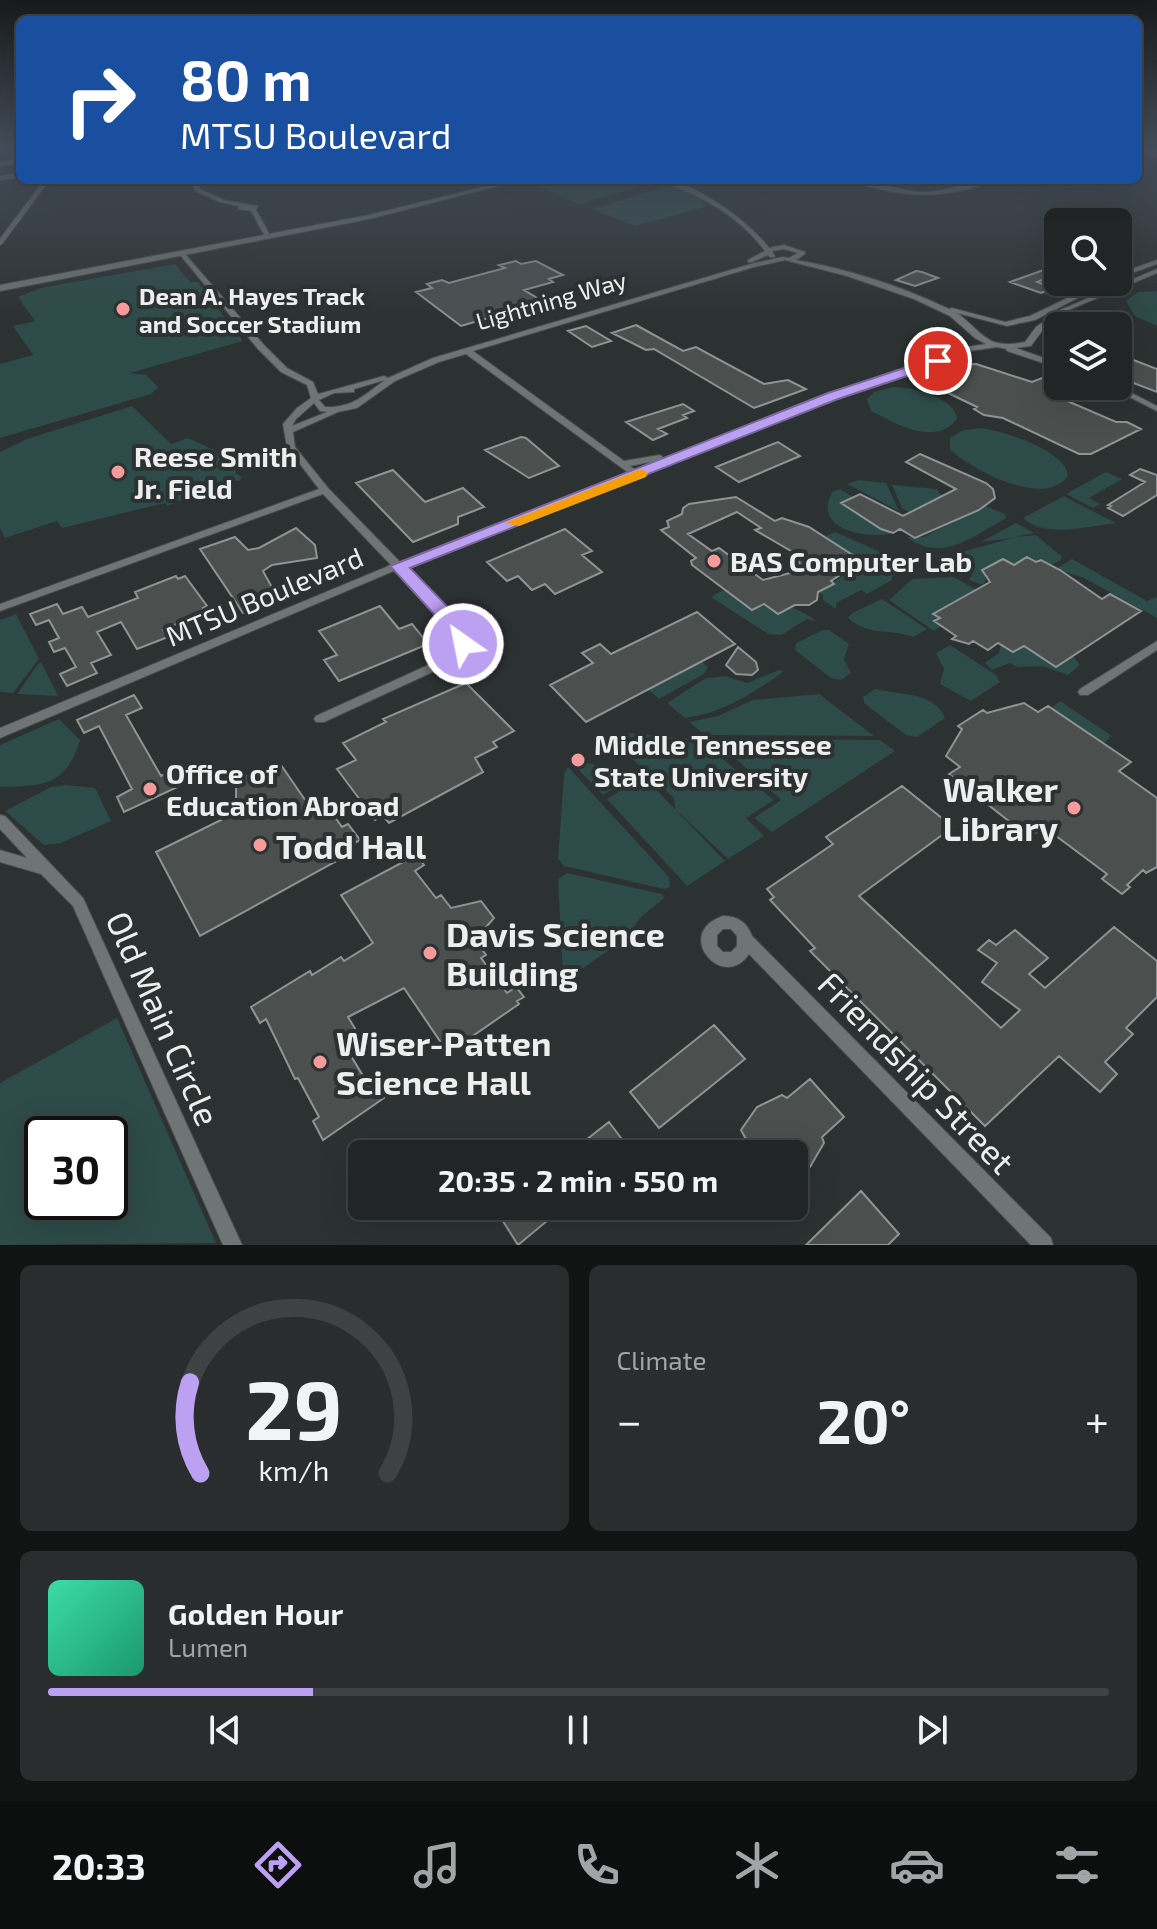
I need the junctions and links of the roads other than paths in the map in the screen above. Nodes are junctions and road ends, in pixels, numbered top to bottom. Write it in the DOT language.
graph roads {
  1 [pos="27,206"];
  2 [pos="254,206"];
  3 [pos="404,206"];
  4 [pos="719,206"];
  5 [pos="729,206"];
  6 [pos="268,237"];
  7 [pos="0,243"];
  8 [pos="794,248"];
  9 [pos="769,251"];
  10 [pos="803,253"];
  11 [pos="183,255"];
  12 [pos="785,260"];
  13 [pos="1157,262"];
  14 [pos="1132,271"];
  15 [pos="1157,271"];
  16 [pos="0,288"];
  17 [pos="1077,296"];
  18 [pos="1005,323"];
  19 [pos="974,332"];
  20 [pos="1032,340"];
  21 [pos="1001,346"];
  22 [pos="467,351"];
  23 [pos="1044,353"];
  24 [pos="1044,361"];
  25 [pos="280,363"];
  26 [pos="343,389"];
  27 [pos="1132,396"];
  28 [pos="315,399"];
  29 [pos="359,401"];
  30 [pos="1157,409"];
  31 [pos="339,410"];
  32 [pos="290,430"];
  33 [pos="625,464"];
  34 [pos="631,478"];
  35 [pos="325,490"];
  36 [pos="398,566"];
  37 [pos="0,608"];
  38 [pos="464,635"];
  39 [pos="1157,645"];
  40 [pos="464,653"];
  41 [pos="1084,692"];
  42 [pos="320,719"];
  43 [pos="0,733"];
  44 [pos="0,820"];
  45 [pos="0,856"];
  46 [pos="46,869"];
  47 [pos="747,941"];
  48 [pos="233,1245"];
  49 [pos="1044,1245"];
  1 -- 7 [label="street"];
  2 -- 6 [label="street"];
  3 -- 6 [label="street"];
  4 -- 9 [label="street"];
  5 -- 8 [label="street"];
  6 -- 11 [label="street"];
  8 -- 9 [label="street, Lightning Way"];
  8 -- 10 [label="street"];
  9 -- 12 [label="street"];
  9 -- 26 [label="street, Lightning Way"];
  10 -- 12 [label="street"];
  10 -- 18 [label="street"];
  11 -- 16 [label="street"];
  11 -- 25 [label="street"];
  12 -- 19 [label="street"];
  12 -- 22 [label="street, Lightning Way"];
  13 -- 14 [label="street"];
  15 -- 20 [label="street"];
  17 -- 18 [label="street"];
  18 -- 19 [label="street"];
  18 -- 20 [label="street"];
  19 -- 21 [label="street"];
  19 -- 33 [label="street"];
  20 -- 21 [label="street, MTSU Boulevard"];
  20 -- 23 [label="street"];
  21 -- 24 [label="street"];
  21 -- 34 [label="street, MTSU Boulevard"];
  22 -- 29 [label="street, Lightning Way"];
  22 -- 33 [label="street"];
  25 -- 26 [label="street"];
  25 -- 28 [label="street"];
  26 -- 28 [label="street, Lightning Way"];
  26 -- 29 [label="street"];
  27 -- 30 [label="street"];
  28 -- 31 [label="street"];
  28 -- 32 [label="street"];
  29 -- 31 [label="street, Lightning Way"];
  31 -- 32 [label="street, Lightning Way"];
  32 -- 35 [label="street"];
  33 -- 34 [label="street"];
  34 -- 36 [label="street, MTSU Boulevard"];
  35 -- 36 [label="street"];
  35 -- 37 [label="street"];
  36 -- 38 [label="street"];
  36 -- 43 [label="street, MTSU Boulevard"];
  38 -- 40 [label="street"];
  38 -- 40 [label="street"];
  39 -- 41 [label="street"];
  40 -- 42 [label="street"];
  44 -- 46 [label="street, Old Main Circle"];
  45 -- 46 [label="street"];
  46 -- 48 [label="street, Old Main Circle"];
  47 -- 49 [label="street, Friendship Street"];
}
